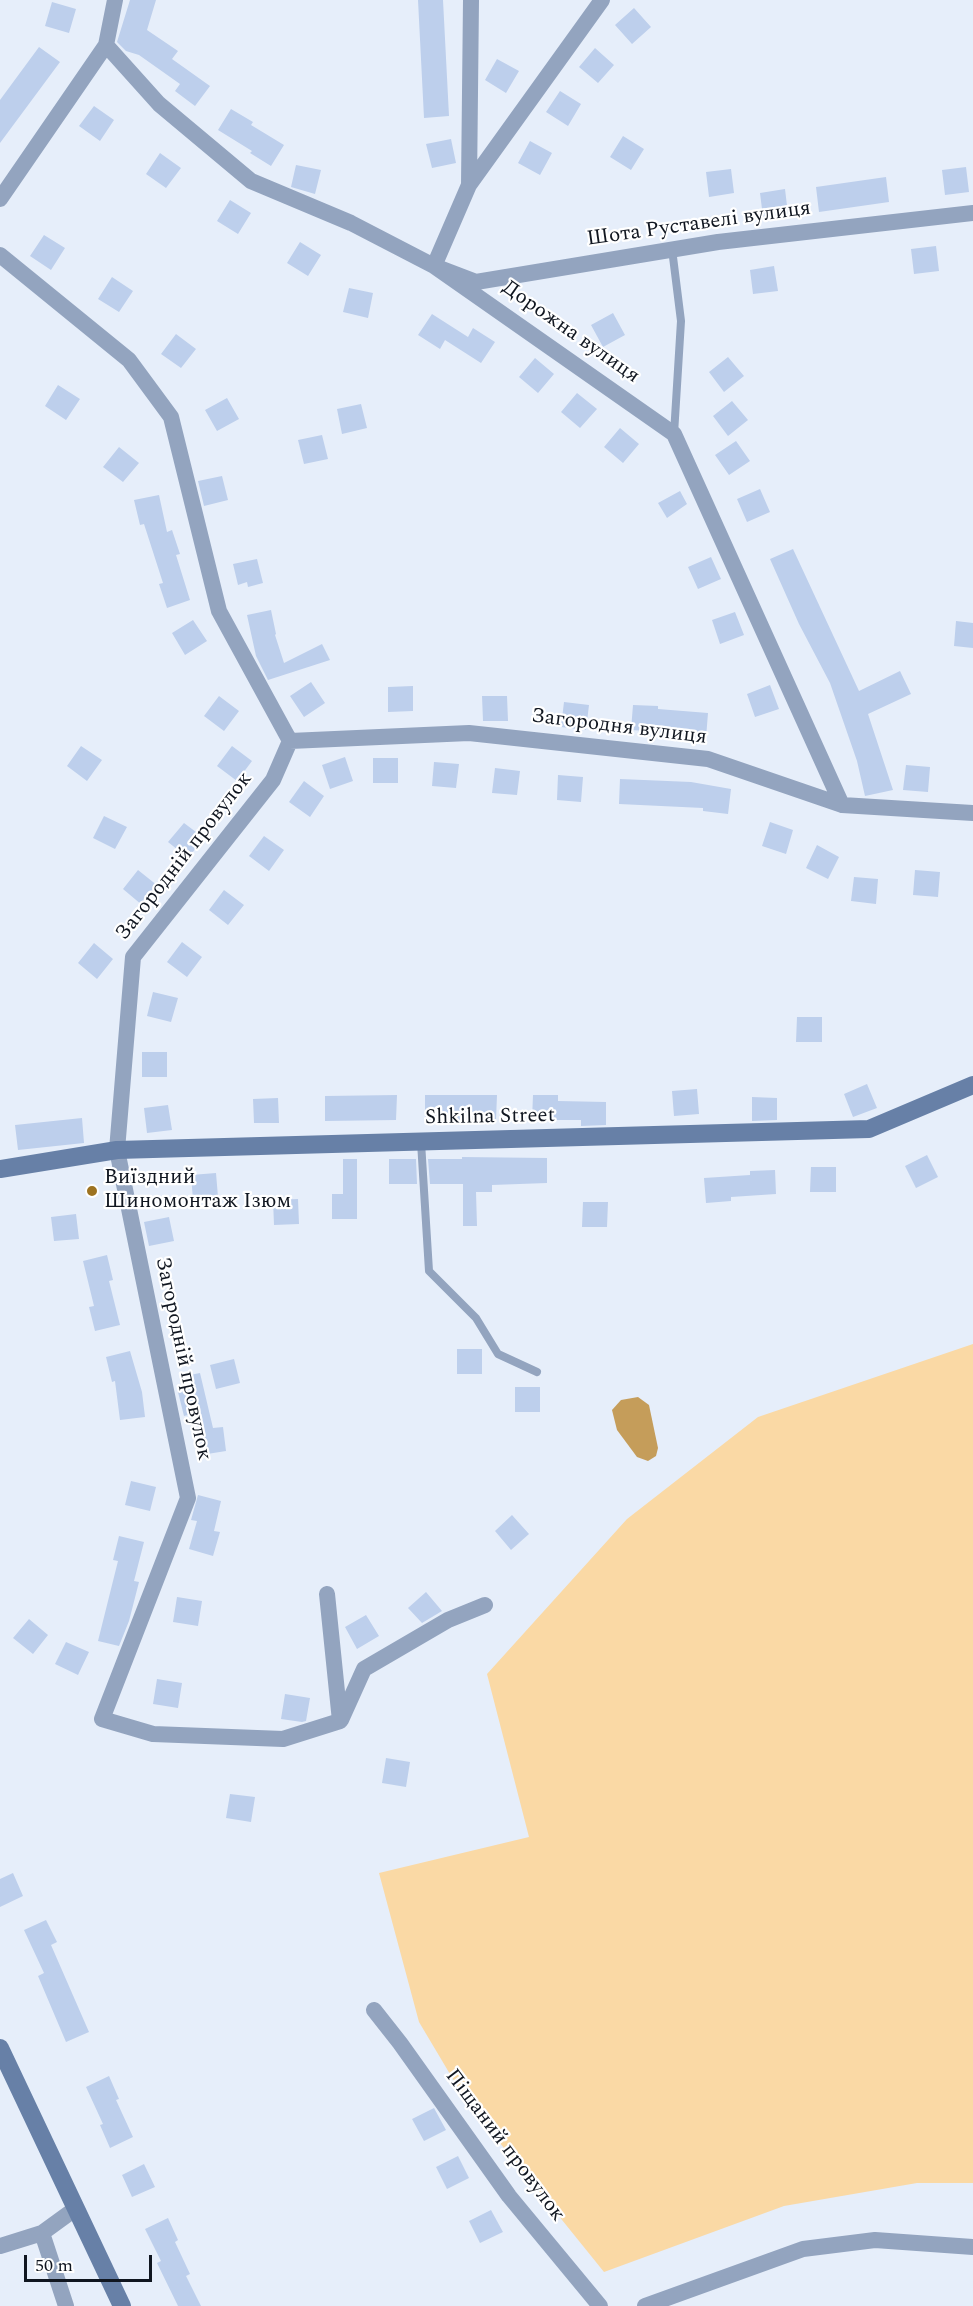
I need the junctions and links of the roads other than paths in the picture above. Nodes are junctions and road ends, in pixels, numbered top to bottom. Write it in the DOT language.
graph roads {
  1 [pos="115,0"];
  2 [pos="471,0"];
  3 [pos="602,0"];
  4 [pos="106,45"];
  5 [pos="469,185"];
  6 [pos="0,199"];
  7 [pos="973,213"];
  8 [pos="672,249"];
  9 [pos="0,255"];
  10 [pos="434,266"];
  11 [pos="674,434"];
  12 [pos="290,741"];
  13 [pos="842,805"];
  14 [pos="973,813"];
  15 [pos="973,1085"];
  16 [pos="421,1142"];
  17 [pos="117,1150"];
  18 [pos="0,1169"];
  19 [pos="537,1372"];
  20 [pos="327,1594"];
  21 [pos="485,1605"];
  22 [pos="340,1721"];
  23 [pos="374,2010"];
  24 [pos="0,2048"];
  25 [pos="75,2209"];
  26 [pos="42,2233"];
  27 [pos="0,2246"];
  28 [pos="973,2247"];
  29 [pos="66,2306"];
  30 [pos="122,2306"];
  31 [pos="600,2306"];
  32 [pos="645,2306"];
  1 -- 4 [label="street"];
  2 -- 5 [label="street"];
  3 -- 5 [label="street"];
  4 -- 6 [label="street"];
  4 -- 10 [label="street, Дорожна вулиця"];
  5 -- 10 [label="street"];
  7 -- 8 [label="street, Шота Руставелі вулиця"];
  8 -- 10 [label="street, Шота Руставелі вулиця"];
  8 -- 11 [label="lane"];
  9 -- 12 [label="street"];
  10 -- 11 [label="street, Дорожна вулиця"];
  11 -- 13 [label="street"];
  12 -- 13 [label="street, Загородня вулиця"];
  12 -- 17 [label="street, Загородній провулок"];
  13 -- 14 [label="street, Загородня вулиця"];
  15 -- 16 [label="street, Shkilna Street"];
  16 -- 17 [label="street, Shkilna Street"];
  16 -- 19 [label="lane"];
  17 -- 18 [label="street, Shkilna Street"];
  17 -- 22 [label="street, Загородній провулок"];
  20 -- 22 [label="street"];
  21 -- 22 [label="street"];
  23 -- 31 [label="street, Піщаний провулок"];
  24 -- 25 [label="street"];
  25 -- 26 [label="street"];
  25 -- 30 [label="street"];
  26 -- 27 [label="street"];
  26 -- 29 [label="street"];
  28 -- 32 [label="street"];
}
